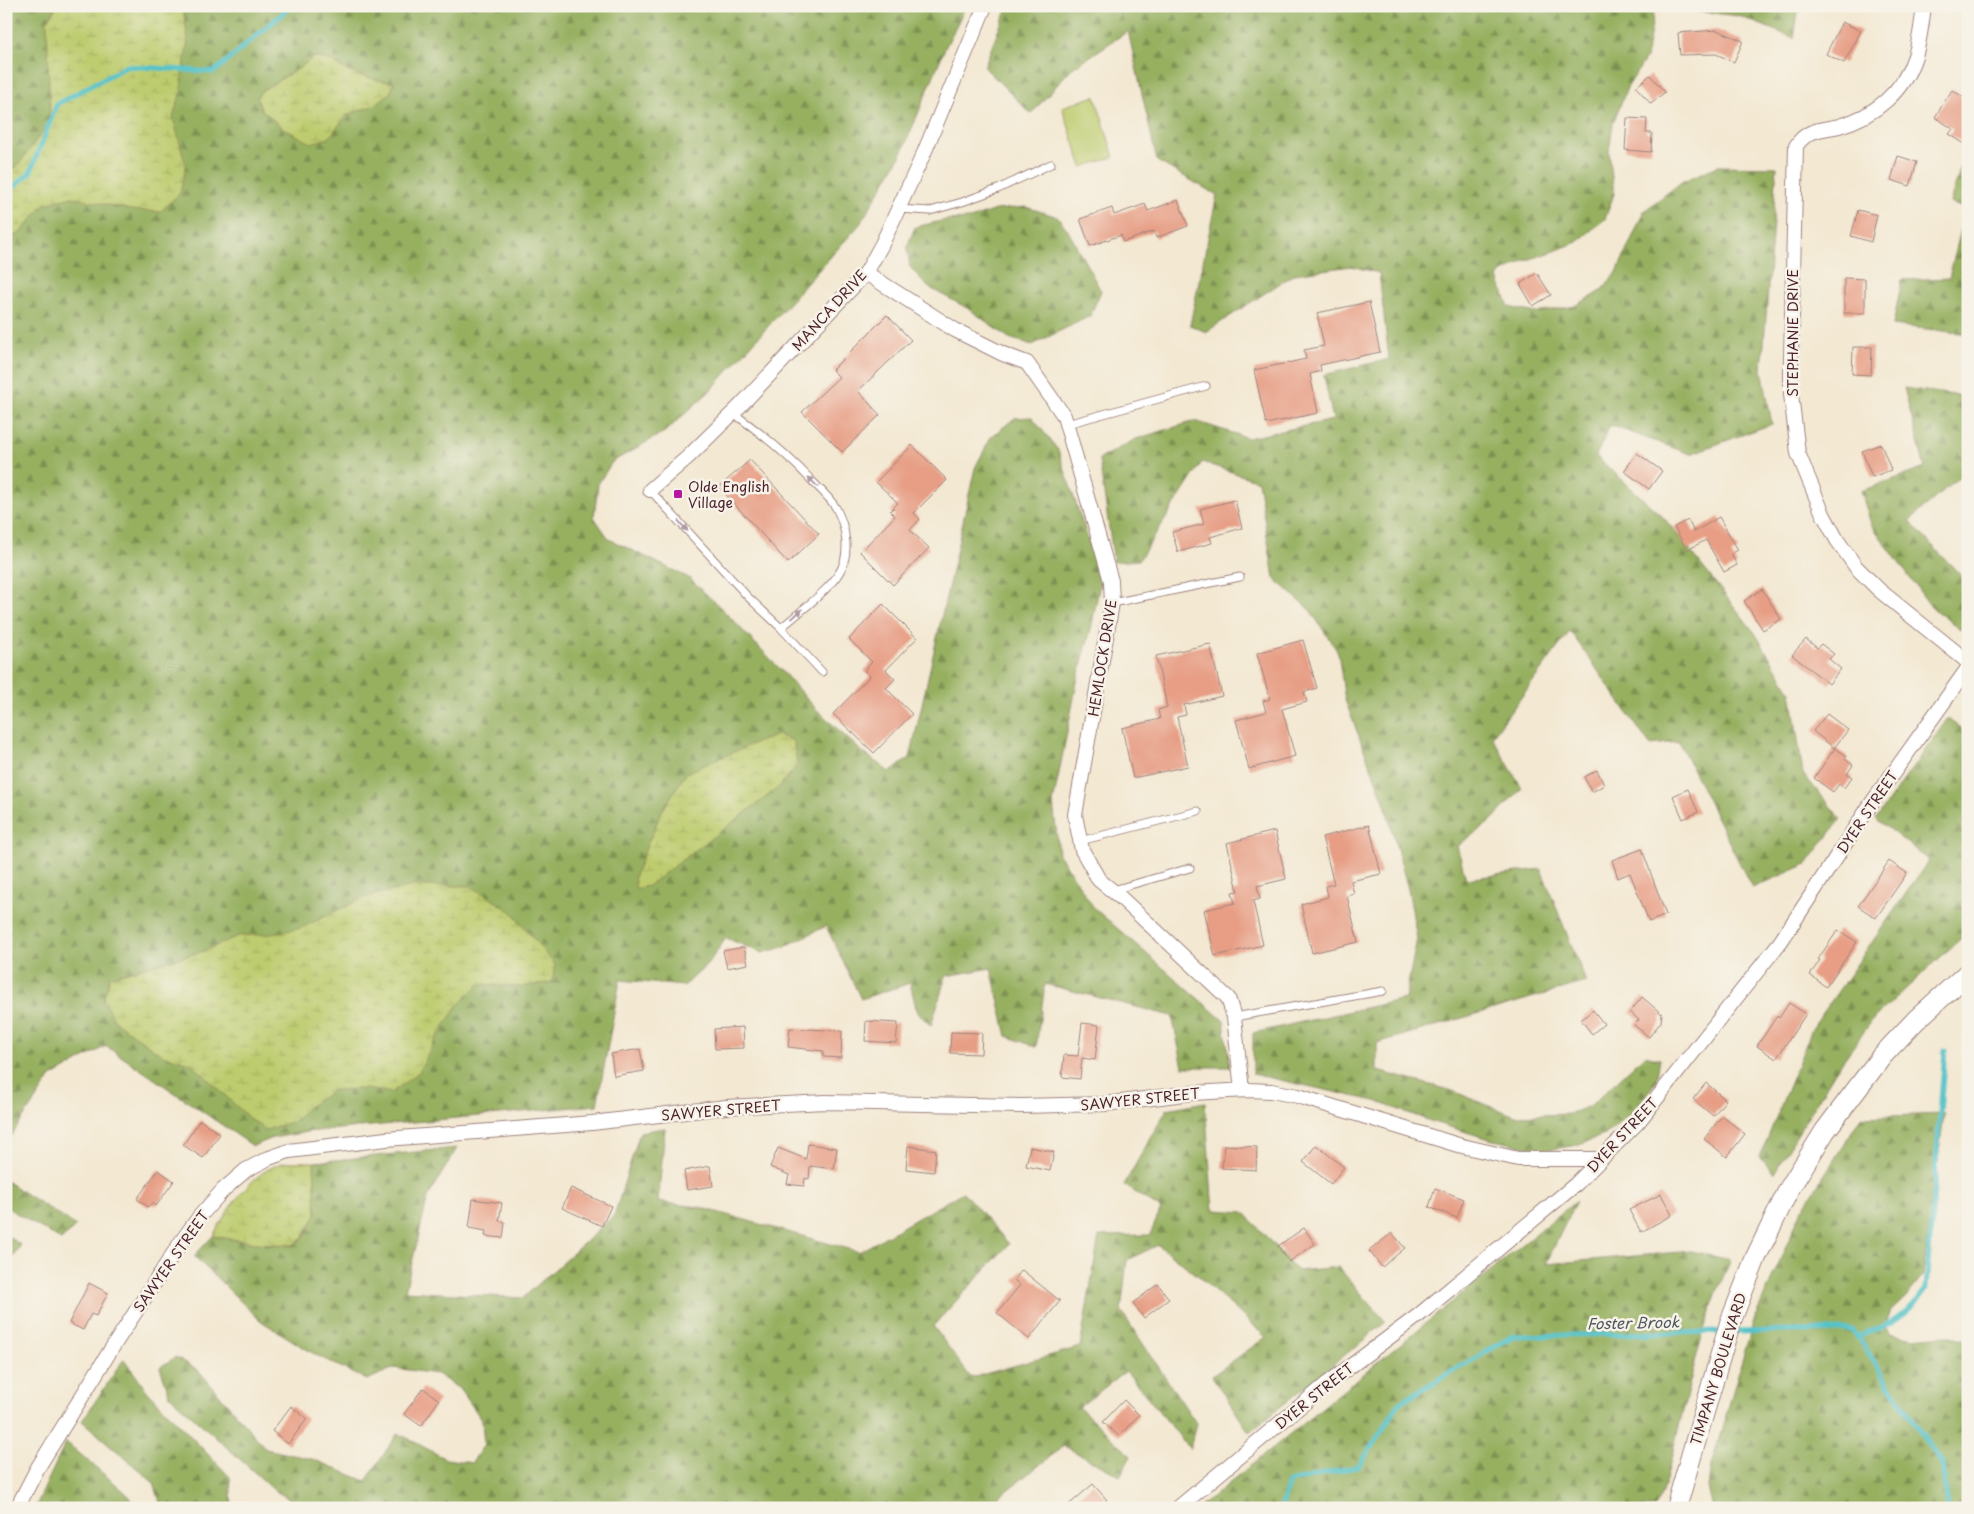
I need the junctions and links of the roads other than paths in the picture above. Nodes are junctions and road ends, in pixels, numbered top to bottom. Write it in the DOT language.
graph roads {
  1 [pos="984,6"];
  2 [pos="1924,6"];
  3 [pos="1051,164"];
  4 [pos="898,209"];
  5 [pos="866,273"];
  6 [pos="1206,386"];
  7 [pos="733,413"];
  8 [pos="1067,424"];
  9 [pos="650,490"];
  10 [pos="1240,577"];
  11 [pos="1112,603"];
  12 [pos="781,628"];
  13 [pos="1968,662"];
  14 [pos="1968,668"];
  15 [pos="822,672"];
  16 [pos="1198,810"];
  17 [pos="1080,841"];
  18 [pos="1190,868"];
  19 [pos="1112,891"];
  20 [pos="1968,973"];
  21 [pos="1382,991"];
  22 [pos="1234,1017"];
  23 [pos="1242,1090"];
  24 [pos="1601,1159"];
  25 [pos="17,1508"];
  26 [pos="1178,1508"];
  27 [pos="1676,1508"];
  1 -- 4 [label="street, MANCA DRIVE"];
  2 -- 13 [label="street, STEPHANIE DRIVE"];
  3 -- 4 [label="lane"];
  4 -- 5 [label="street, MANCA DRIVE"];
  5 -- 7 [label="street, MANCA DRIVE"];
  5 -- 8 [label="street, HEMLOCK DRIVE"];
  6 -- 8 [label="lane"];
  7 -- 9 [label="street, MANCA DRIVE"];
  12 -- 7 [label="lane, one-way"];
  8 -- 11 [label="street, HEMLOCK DRIVE"];
  9 -- 12 [label="lane, one-way"];
  10 -- 11 [label="lane"];
  11 -- 17 [label="street, HEMLOCK DRIVE"];
  12 -- 15 [label="lane"];
  14 -- 24 [label="street, DYER STREET"];
  16 -- 17 [label="lane"];
  17 -- 19 [label="street, HEMLOCK DRIVE"];
  18 -- 19 [label="lane"];
  19 -- 22 [label="street, HEMLOCK DRIVE"];
  20 -- 27 [label="main road, TIMPANY BOULEVARD"];
  21 -- 22 [label="lane"];
  22 -- 23 [label="street, HEMLOCK DRIVE"];
  23 -- 24 [label="street, SAWYER STREET"];
  23 -- 25 [label="street, SAWYER STREET"];
  24 -- 26 [label="street, DYER STREET"];
}
